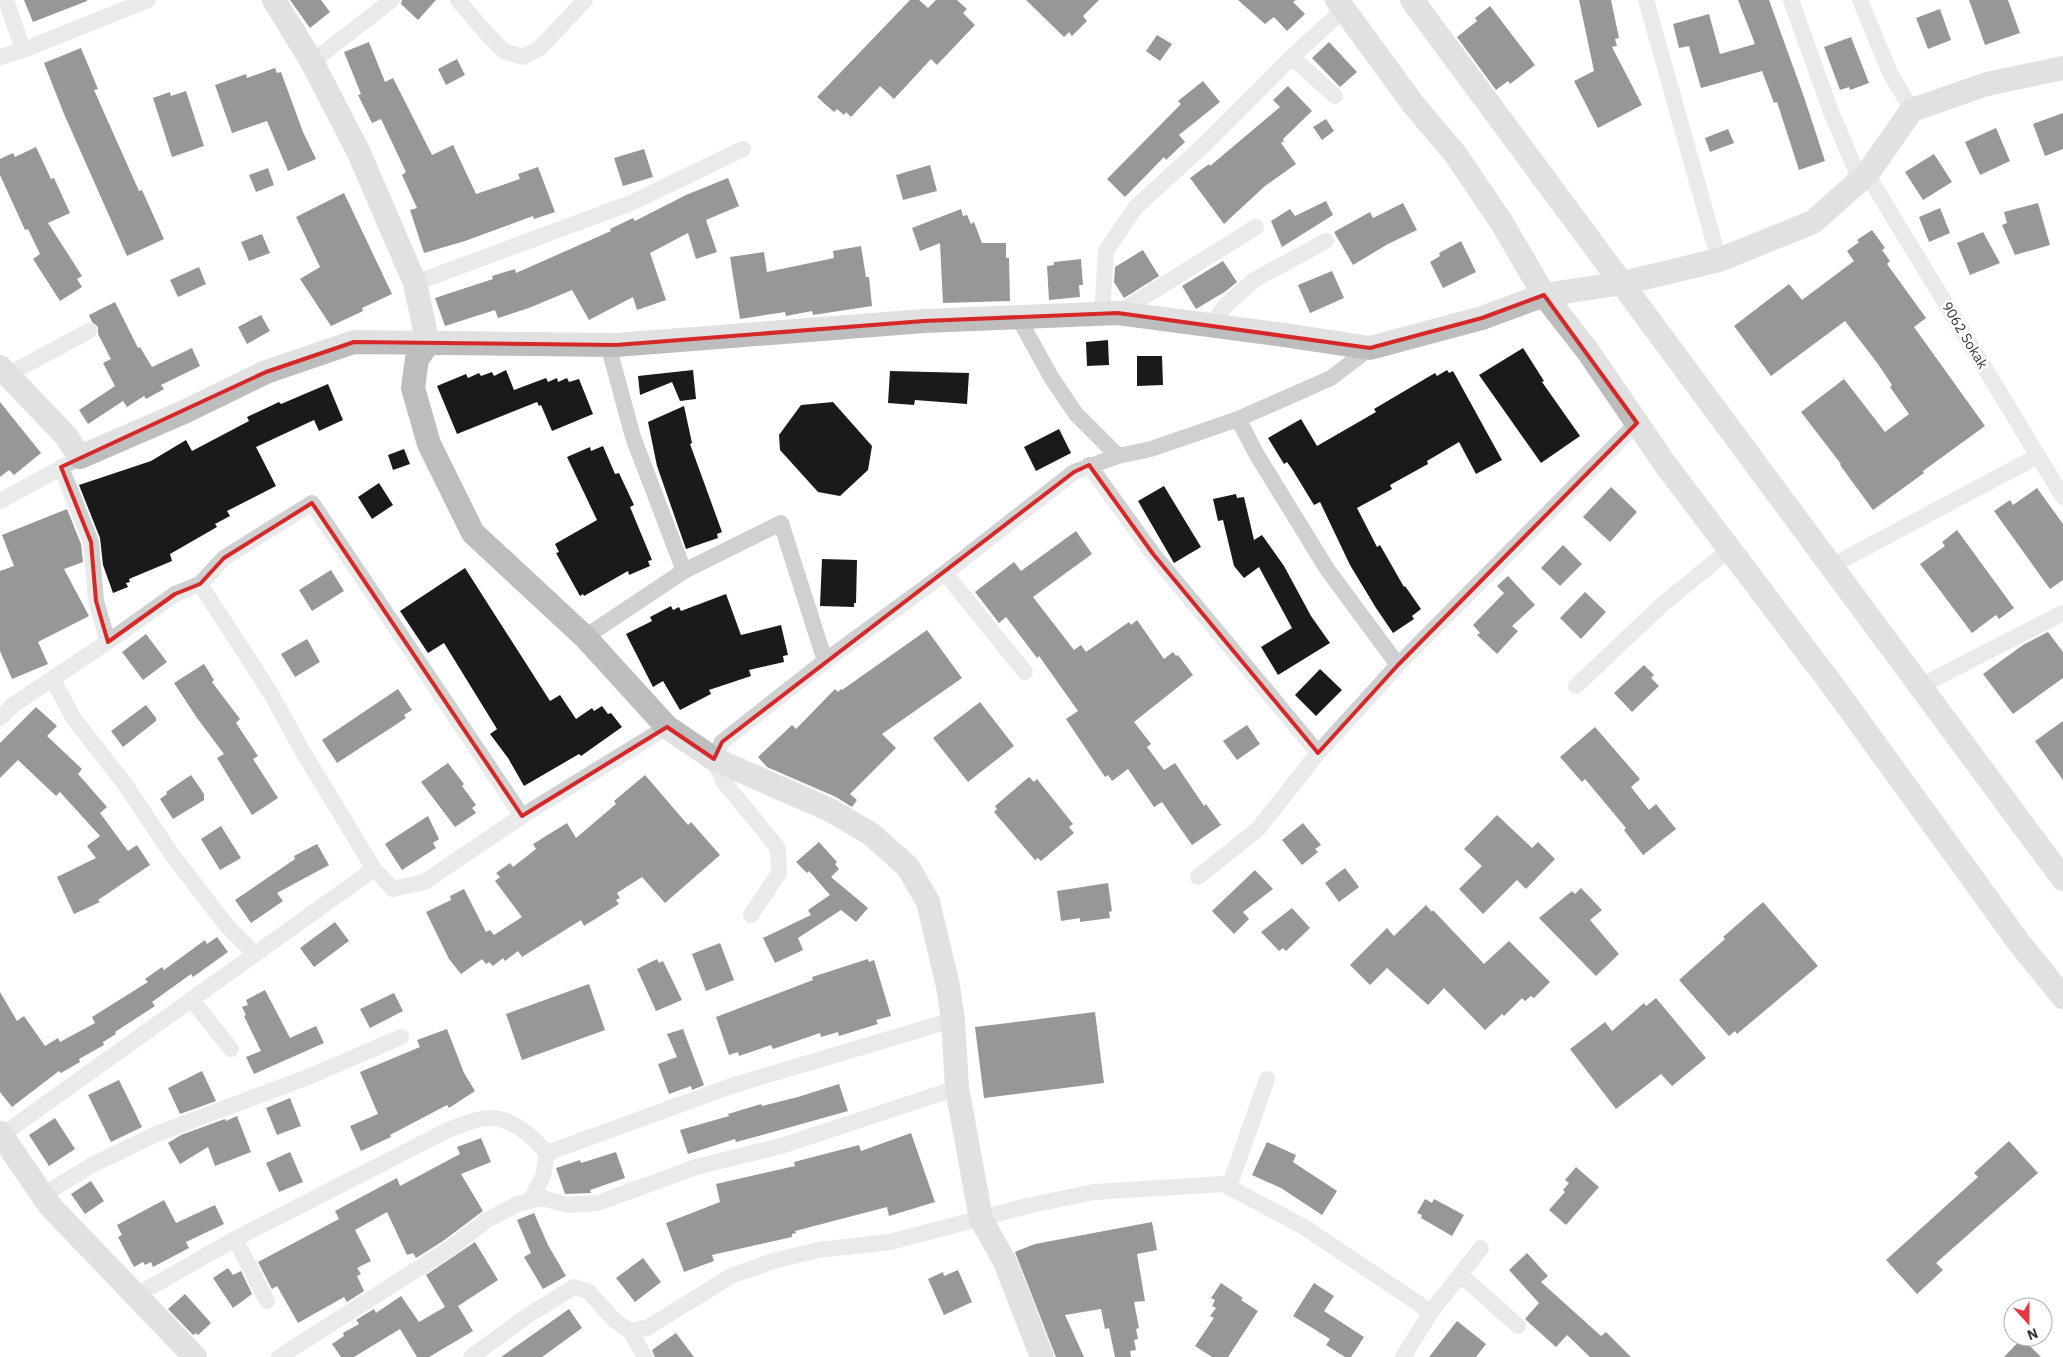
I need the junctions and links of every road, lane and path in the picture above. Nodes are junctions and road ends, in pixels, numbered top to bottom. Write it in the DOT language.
graph roads {
  1 [pos="6,0"];
  2 [pos="148,0"];
  3 [pos="274,0"];
  4 [pos="392,0"];
  5 [pos="458,0"];
  6 [pos="585,0"];
  7 [pos="1412,0"];
  8 [pos="1646,0"];
  9 [pos="1792,0"];
  10 [pos="1860,0"];
  11 [pos="1341,5"];
  12 [pos="23,50"];
  13 [pos="1292,57"];
  14 [pos="0,58"];
  15 [pos="312,62"];
  16 [pos="2063,68"];
  17 [pos="1335,96"];
  18 [pos="1912,110"];
  19 [pos="743,149"];
  20 [pos="1863,177"];
  21 [pos="1256,227"];
  22 [pos="1326,241"];
  23 [pos="1719,260"];
  24 [pos="415,283"];
  25 [pos="1623,283"];
  26 [pos="1544,295"];
  27 [pos="1110,313"];
  28 [pos="1018,317"];
  29 [pos="1211,325"];
  30 [pos="89,330"];
  31 [pos="428,344"];
  32 [pos="608,345"];
  33 [pos="1370,348"];
  34 [pos="4,371"];
  35 [pos="1238,419"];
  36 [pos="1637,423"];
  37 [pos="1118,456"];
  38 [pos="2038,456"];
  39 [pos="71,462"];
  40 [pos="1089,465"];
  41 [pos="2063,496"];
  42 [pos="0,501"];
  43 [pos="1729,550"];
  44 [pos="1831,566"];
  45 [pos="684,571"];
  46 [pos="945,573"];
  47 [pos="200,584"];
  48 [pos="2063,613"];
  49 [pos="585,637"];
  50 [pos="108,642"];
  51 [pos="825,661"];
  52 [pos="1398,665"];
  53 [pos="1024,672"];
  54 [pos="53,680"];
  55 [pos="1576,686"];
  56 [pos="1920,686"];
  57 [pos="0,718"];
  58 [pos="667,727"];
  59 [pos="1318,753"];
  60 [pos="714,760"];
  61 [pos="522,816"];
  62 [pos="374,869"];
  63 [pos="1198,877"];
  64 [pos="2063,879"];
  65 [pos="751,915"];
  66 [pos="255,954"];
  67 [pos="2063,997"];
  68 [pos="191,999"];
  69 [pos="953,1020"];
  70 [pos="401,1037"];
  71 [pos="231,1049"];
  72 [pos="1267,1079"];
  73 [pos="958,1088"];
  74 [pos="1,1134"];
  75 [pos="547,1153"];
  76 [pos="1229,1187"];
  77 [pos="43,1195"];
  78 [pos="530,1201"];
  79 [pos="981,1219"];
  80 [pos="235,1239"];
  81 [pos="1481,1248"];
  82 [pos="1461,1275"];
  83 [pos="135,1296"];
  84 [pos="267,1301"];
  85 [pos="1431,1312"];
  86 [pos="1518,1326"];
  87 [pos="630,1332"];
  88 [pos="195,1357"];
  89 [pos="279,1357"];
  90 [pos="471,1357"];
  91 [pos="644,1357"];
  92 [pos="1042,1357"];
  93 [pos="1403,1357"];
  1 -- 12 [label="street"];
  2 -- 12 [label="street"];
  3 -- 15 [label="street"];
  4 -- 15 [label="street"];
  5 -- 6 [label="street"];
  7 -- 25 [label="street"];
  8 -- 23 [label="street"];
  9 -- 20 [label="street, 9062 Sokak"];
  10 -- 18 [label="street"];
  11 -- 13 [label="street"];
  11 -- 26 [label="street"];
  12 -- 14 [label="street"];
  13 -- 17 [label="street"];
  13 -- 27 [label="street"];
  15 -- 24 [label="street"];
  16 -- 18 [label="street"];
  18 -- 20 [label="street"];
  19 -- 24 [label="street"];
  20 -- 23 [label="street"];
  20 -- 38 [label="street, 9062 Sokak"];
  21 -- 27 [label="street"];
  22 -- 29 [label="street"];
  23 -- 25 [label="street"];
  24 -- 31 [label="street"];
  25 -- 26 [label="street"];
  25 -- 44 [label="street"];
  26 -- 33 [label="street"];
  26 -- 36 [label="street"];
  27 -- 28 [label="street"];
  27 -- 29 [label="street"];
  28 -- 32 [label="street"];
  28 -- 37 [label="street"];
  29 -- 33 [label="street"];
  30 -- 34 [label="street"];
  31 -- 32 [label="street"];
  31 -- 39 [label="street"];
  31 -- 49 [label="street"];
  32 -- 45 [label="street"];
  33 -- 35 [label="street"];
  34 -- 39 [label="street"];
  35 -- 37 [label="street"];
  35 -- 52 [label="street"];
  36 -- 43 [label="street"];
  36 -- 52 [label="street"];
  37 -- 40 [label="street"];
  38 -- 41 [label="street, 9062 Sokak"];
  38 -- 44 [label="street"];
  39 -- 42 [label="street"];
  39 -- 50 [label="street"];
  40 -- 46 [label="street"];
  40 -- 59 [label="street"];
  43 -- 55 [label="street"];
  43 -- 67 [label="street"];
  44 -- 56 [label="street"];
  45 -- 49 [label="street"];
  45 -- 51 [label="street"];
  46 -- 51 [label="street"];
  46 -- 53 [label="street"];
  47 -- 50 [label="street"];
  47 -- 61 [label="street"];
  47 -- 62 [label="street"];
  48 -- 56 [label="street"];
  49 -- 58 [label="street"];
  50 -- 54 [label="street"];
  51 -- 60 [label="street"];
  52 -- 59 [label="street"];
  54 -- 57 [label="street"];
  54 -- 66 [label="street"];
  56 -- 64 [label="street"];
  58 -- 60 [label="street"];
  58 -- 61 [label="street"];
  59 -- 63 [label="street"];
  60 -- 65 [label="street"];
  60 -- 69 [label="street"];
  61 -- 62 [label="street"];
  62 -- 66 [label="street"];
  66 -- 68 [label="street"];
  68 -- 71 [label="street"];
  68 -- 74 [label="street"];
  69 -- 73 [label="street"];
  69 -- 75 [label="street"];
  70 -- 77 [label="street"];
  72 -- 76 [label="street"];
  73 -- 78 [label="street"];
  73 -- 79 [label="street"];
  74 -- 77 [label="street"];
  75 -- 78 [label="street"];
  75 -- 80 [label="street"];
  76 -- 79 [label="street"];
  76 -- 85 [label="street"];
  77 -- 83 [label="street"];
  78 -- 89 [label="street"];
  79 -- 87 [label="street"];
  79 -- 92 [label="street"];
  80 -- 83 [label="street"];
  80 -- 84 [label="street"];
  81 -- 82 [label="street"];
  82 -- 85 [label="street"];
  82 -- 86 [label="street"];
  83 -- 88 [label="street"];
  85 -- 93 [label="street"];
  87 -- 90 [label="street"];
  87 -- 91 [label="street"];
}
